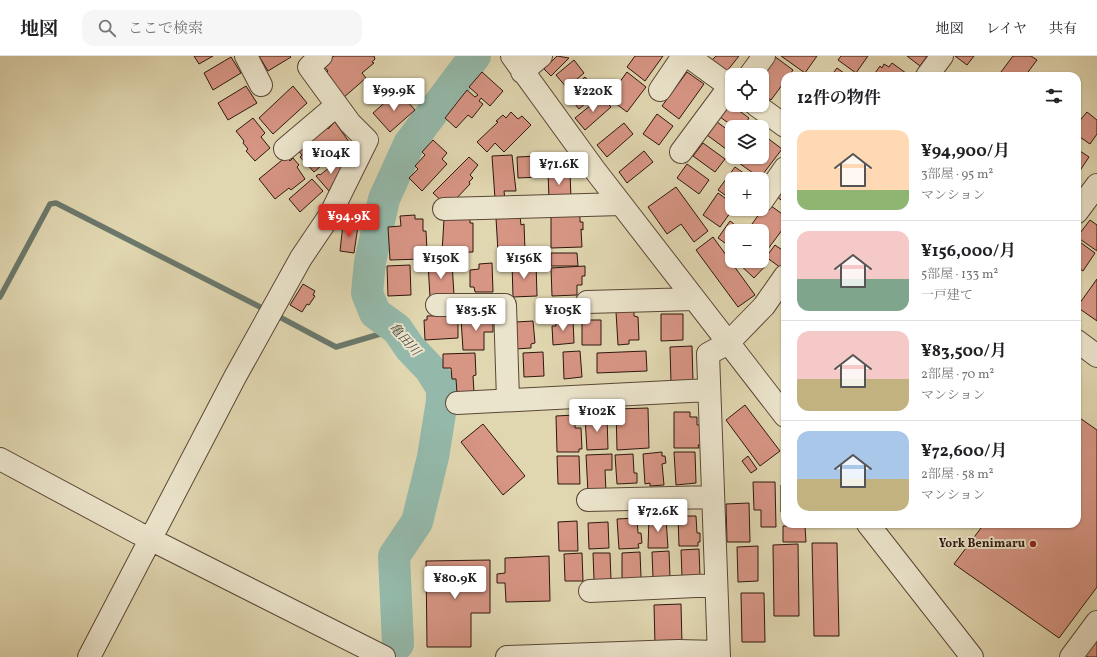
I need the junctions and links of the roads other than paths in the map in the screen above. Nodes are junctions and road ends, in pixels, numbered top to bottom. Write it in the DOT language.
graph roads {
  1 [pos="246,56"];
  2 [pos="321,56"];
  3 [pos="541,56"];
  4 [pos="764,56"];
  5 [pos="942,56"];
  6 [pos="689,57"];
  7 [pos="517,64"];
  8 [pos="755,68"];
  9 [pos="930,72"];
  10 [pos="725,83"];
  11 [pos="261,84"];
  12 [pos="660,90"];
  13 [pos="725,95"];
  14 [pos="337,105"];
  15 [pos="766,112"];
  16 [pos="781,123"];
  17 [pos="285,149"];
  18 [pos="681,152"];
  19 [pos="781,174"];
  20 [pos="1097,185"];
  21 [pos="769,191"];
  22 [pos="621,204"];
  23 [pos="1081,207"];
  24 [pos="444,209"];
  25 [pos="781,282"];
  26 [pos="694,299"];
  27 [pos="587,302"];
  28 [pos="438,305"];
  29 [pos="728,343"];
  30 [pos="1081,345"];
  31 [pos="1097,355"];
  32 [pos="709,390"];
  33 [pos="508,400"];
  34 [pos="457,403"];
  35 [pos="781,411"];
  36 [pos="0,459"];
  37 [pos="713,497"];
  38 [pos="588,500"];
  39 [pos="871,528"];
  40 [pos="151,539"];
  41 [pos="716,585"];
  42 [pos="590,591"];
  43 [pos="1097,622"];
  44 [pos="718,655"];
  45 [pos="89,657"];
  46 [pos="384,657"];
  47 [pos="507,657"];
  48 [pos="972,657"];
  49 [pos="1071,657"];
  1 -- 11 [label="street"];
  2 -- 14 [label="street"];
  3 -- 7 [label="street"];
  4 -- 8 [label="street"];
  5 -- 9 [label="street"];
  6 -- 10 [label="street"];
  6 -- 12 [label="street"];
  7 -- 22 [label="street"];
  13 -- 18 [label="street"];
  14 -- 17 [label="street"];
  14 -- 40 [label="street"];
  15 -- 16 [label="street"];
  19 -- 21 [label="street"];
  20 -- 23 [label="street"];
  22 -- 24 [label="street"];
  22 -- 26 [label="street"];
  25 -- 29 [label="street"];
  26 -- 27 [label="street"];
  26 -- 29 [label="street"];
  28 -- 33 [label="street"];
  29 -- 32 [label="street"];
  29 -- 35 [label="street"];
  30 -- 31 [label="street"];
  32 -- 33 [label="street"];
  32 -- 37 [label="street"];
  33 -- 34 [label="street"];
  36 -- 40 [label="street"];
  37 -- 38 [label="street"];
  37 -- 41 [label="street"];
  39 -- 48 [label="street"];
  40 -- 45 [label="street"];
  40 -- 46 [label="street"];
  41 -- 42 [label="street"];
  41 -- 44 [label="street"];
  43 -- 49 [label="street"];
  44 -- 47 [label="street"];
}
